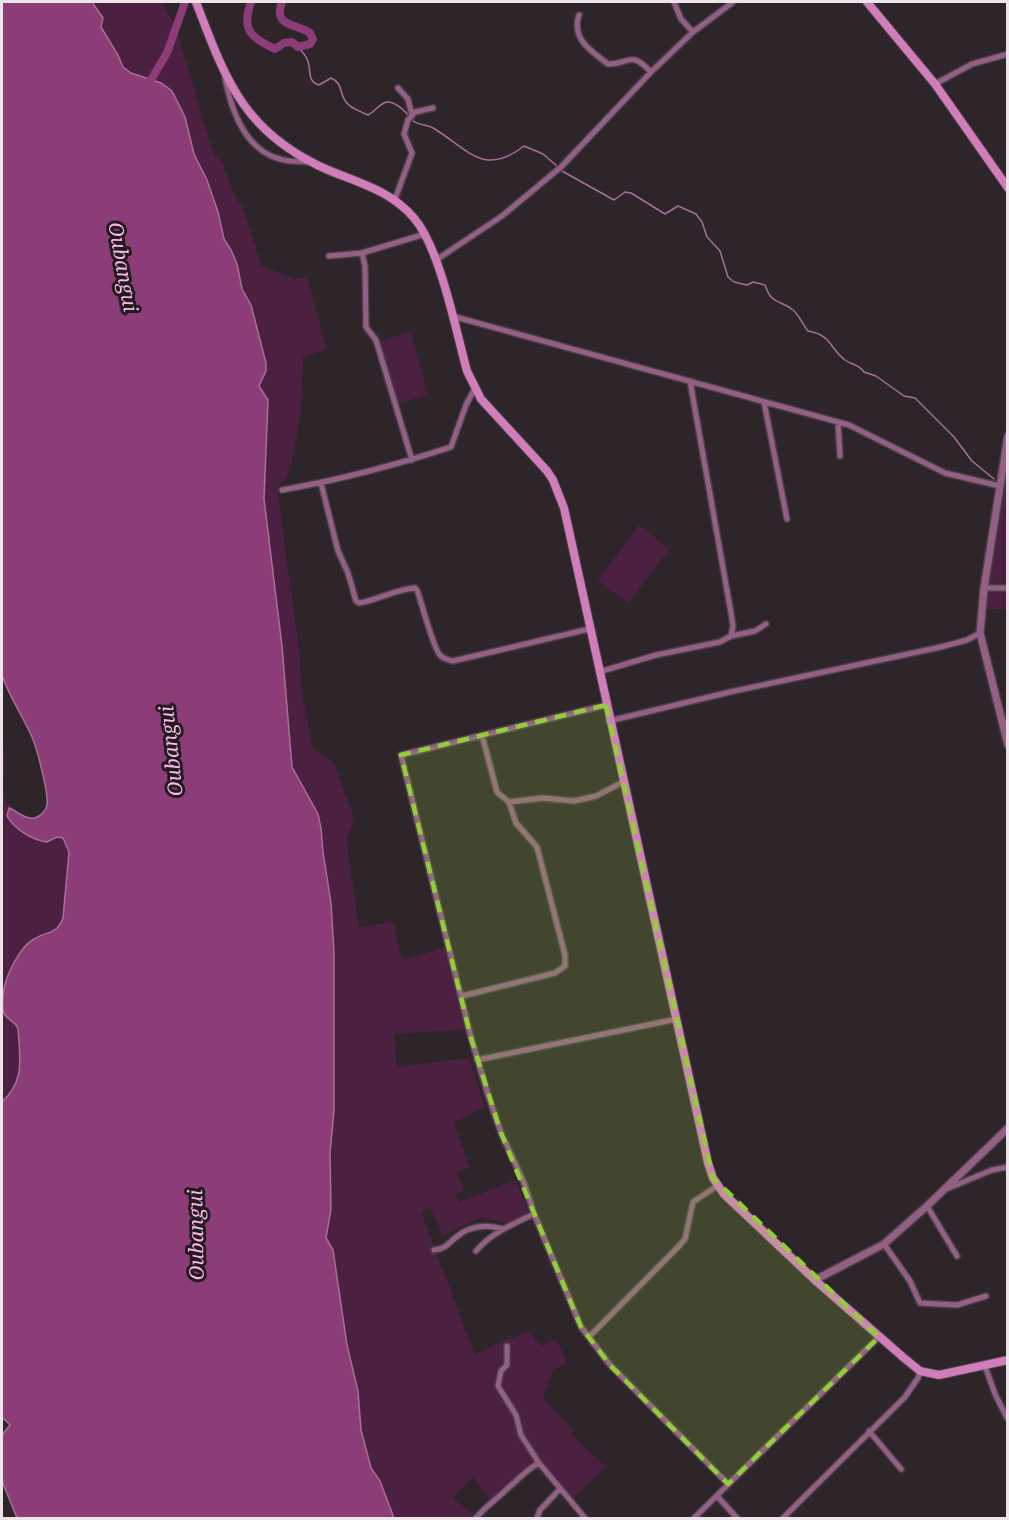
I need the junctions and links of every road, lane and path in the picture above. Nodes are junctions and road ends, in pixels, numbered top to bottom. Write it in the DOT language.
graph roads {
  1 [pos="196,2"];
  2 [pos="674,2"];
  3 [pos="733,2"];
  4 [pos="867,2"];
  5 [pos="579,15"];
  6 [pos="693,32"];
  7 [pos="1008,54"];
  8 [pos="651,72"];
  9 [pos="225,76"];
  10 [pos="935,84"];
  11 [pos="398,88"];
  12 [pos="433,108"];
  13 [pos="410,118"];
  14 [pos="311,162"];
  15 [pos="1008,188"];
  16 [pos="394,199"];
  17 [pos="425,234"];
  18 [pos="362,254"];
  19 [pos="329,256"];
  20 [pos="436,260"];
  21 [pos="452,316"];
  22 [pos="690,381"];
  23 [pos="475,388"];
  24 [pos="764,402"];
  25 [pos="838,422"];
  26 [pos="1008,436"];
  27 [pos="840,456"];
  28 [pos="412,460"];
  29 [pos="321,483"];
  30 [pos="1000,486"];
  31 [pos="282,490"];
  32 [pos="787,519"];
  33 [pos="984,588"];
  34 [pos="1008,588"];
  35 [pos="766,624"];
  36 [pos="590,629"];
  37 [pos="980,633"];
  38 [pos="731,636"];
  39 [pos="599,672"];
  40 [pos="606,705"];
  41 [pos="609,721"];
  42 [pos="482,735"];
  43 [pos="1008,745"];
  44 [pos="625,781"];
  45 [pos="509,802"];
  46 [pos="462,996"];
  47 [pos="676,1019"];
  48 [pos="477,1060"];
  49 [pos="1008,1128"];
  50 [pos="1008,1167"];
  51 [pos="717,1186"];
  52 [pos="942,1191"];
  53 [pos="927,1206"];
  54 [pos="534,1214"];
  55 [pos="503,1229"];
  56 [pos="884,1245"];
  57 [pos="434,1250"];
  58 [pos="476,1251"];
  59 [pos="957,1256"];
  60 [pos="815,1280"];
  61 [pos="986,1296"];
  62 [pos="590,1336"];
  63 [pos="879,1337"];
  64 [pos="507,1346"];
  65 [pos="1008,1360"];
  66 [pos="985,1366"];
  67 [pos="920,1371"];
  68 [pos="1007,1418"];
  69 [pos="869,1431"];
  70 [pos="539,1463"];
  71 [pos="901,1469"];
  72 [pos="728,1484"];
  73 [pos="559,1490"];
  74 [pos="717,1496"];
  75 [pos="476,1518"];
  76 [pos="537,1518"];
  77 [pos="585,1518"];
  78 [pos="694,1518"];
  79 [pos="737,1518"];
  80 [pos="783,1518"];
  1 -- 9 [label="main road"];
  2 -- 6 [label="street"];
  3 -- 6 [label="street"];
  4 -- 10 [label="main road"];
  5 -- 8 [label="street"];
  6 -- 8 [label="street"];
  7 -- 10 [label="street"];
  8 -- 20 [label="street"];
  9 -- 14 [label="main road"];
  9 -- 14 [label="street"];
  10 -- 15 [label="main road"];
  11 -- 13 [label="street"];
  12 -- 13 [label="street"];
  13 -- 16 [label="street"];
  14 -- 16 [label="main road"];
  16 -- 17 [label="main road"];
  17 -- 18 [label="street"];
  17 -- 20 [label="main road"];
  18 -- 19 [label="street"];
  18 -- 28 [label="street"];
  20 -- 21 [label="main road"];
  21 -- 22 [label="street"];
  21 -- 23 [label="main road"];
  22 -- 24 [label="street"];
  22 -- 38 [label="street"];
  23 -- 28 [label="street"];
  23 -- 36 [label="main road"];
  24 -- 25 [label="street"];
  24 -- 32 [label="street"];
  25 -- 27 [label="street"];
  25 -- 30 [label="street"];
  26 -- 30 [label="street"];
  28 -- 29 [label="street"];
  29 -- 31 [label="street"];
  29 -- 36 [label="street"];
  30 -- 33 [label="street"];
  33 -- 34 [label="street"];
  33 -- 37 [label="street"];
  35 -- 38 [label="street"];
  36 -- 39 [label="main road"];
  37 -- 41 [label="street"];
  37 -- 43 [label="street"];
  38 -- 39 [label="street"];
  39 -- 40 [label="main road"];
  40 -- 41 [label="main road"];
  40 -- 42 [label="street"];
  41 -- 44 [label="main road"];
  42 -- 45 [label="street"];
  42 -- 46 [label="street"];
  44 -- 45 [label="street"];
  44 -- 47 [label="main road"];
  45 -- 46 [label="street"];
  46 -- 48 [label="street"];
  47 -- 48 [label="street"];
  47 -- 51 [label="main road"];
  48 -- 54 [label="street"];
  49 -- 52 [label="street"];
  50 -- 52 [label="street"];
  51 -- 60 [label="main road"];
  51 -- 62 [label="street"];
  52 -- 53 [label="street"];
  53 -- 56 [label="street"];
  53 -- 59 [label="street"];
  54 -- 55 [label="street"];
  54 -- 62 [label="street"];
  55 -- 57 [label="street"];
  55 -- 58 [label="street"];
  56 -- 60 [label="street"];
  56 -- 61 [label="street"];
  60 -- 63 [label="main road"];
  62 -- 72 [label="street"];
  63 -- 67 [label="main road"];
  63 -- 72 [label="street"];
  64 -- 70 [label="street"];
  65 -- 66 [label="main road"];
  66 -- 67 [label="main road"];
  66 -- 68 [label="street"];
  67 -- 69 [label="street"];
  69 -- 71 [label="street"];
  69 -- 80 [label="street"];
  70 -- 73 [label="street"];
  70 -- 75 [label="street"];
  72 -- 74 [label="street"];
  73 -- 76 [label="street"];
  73 -- 77 [label="street"];
  74 -- 78 [label="street"];
  74 -- 79 [label="street"];
}
